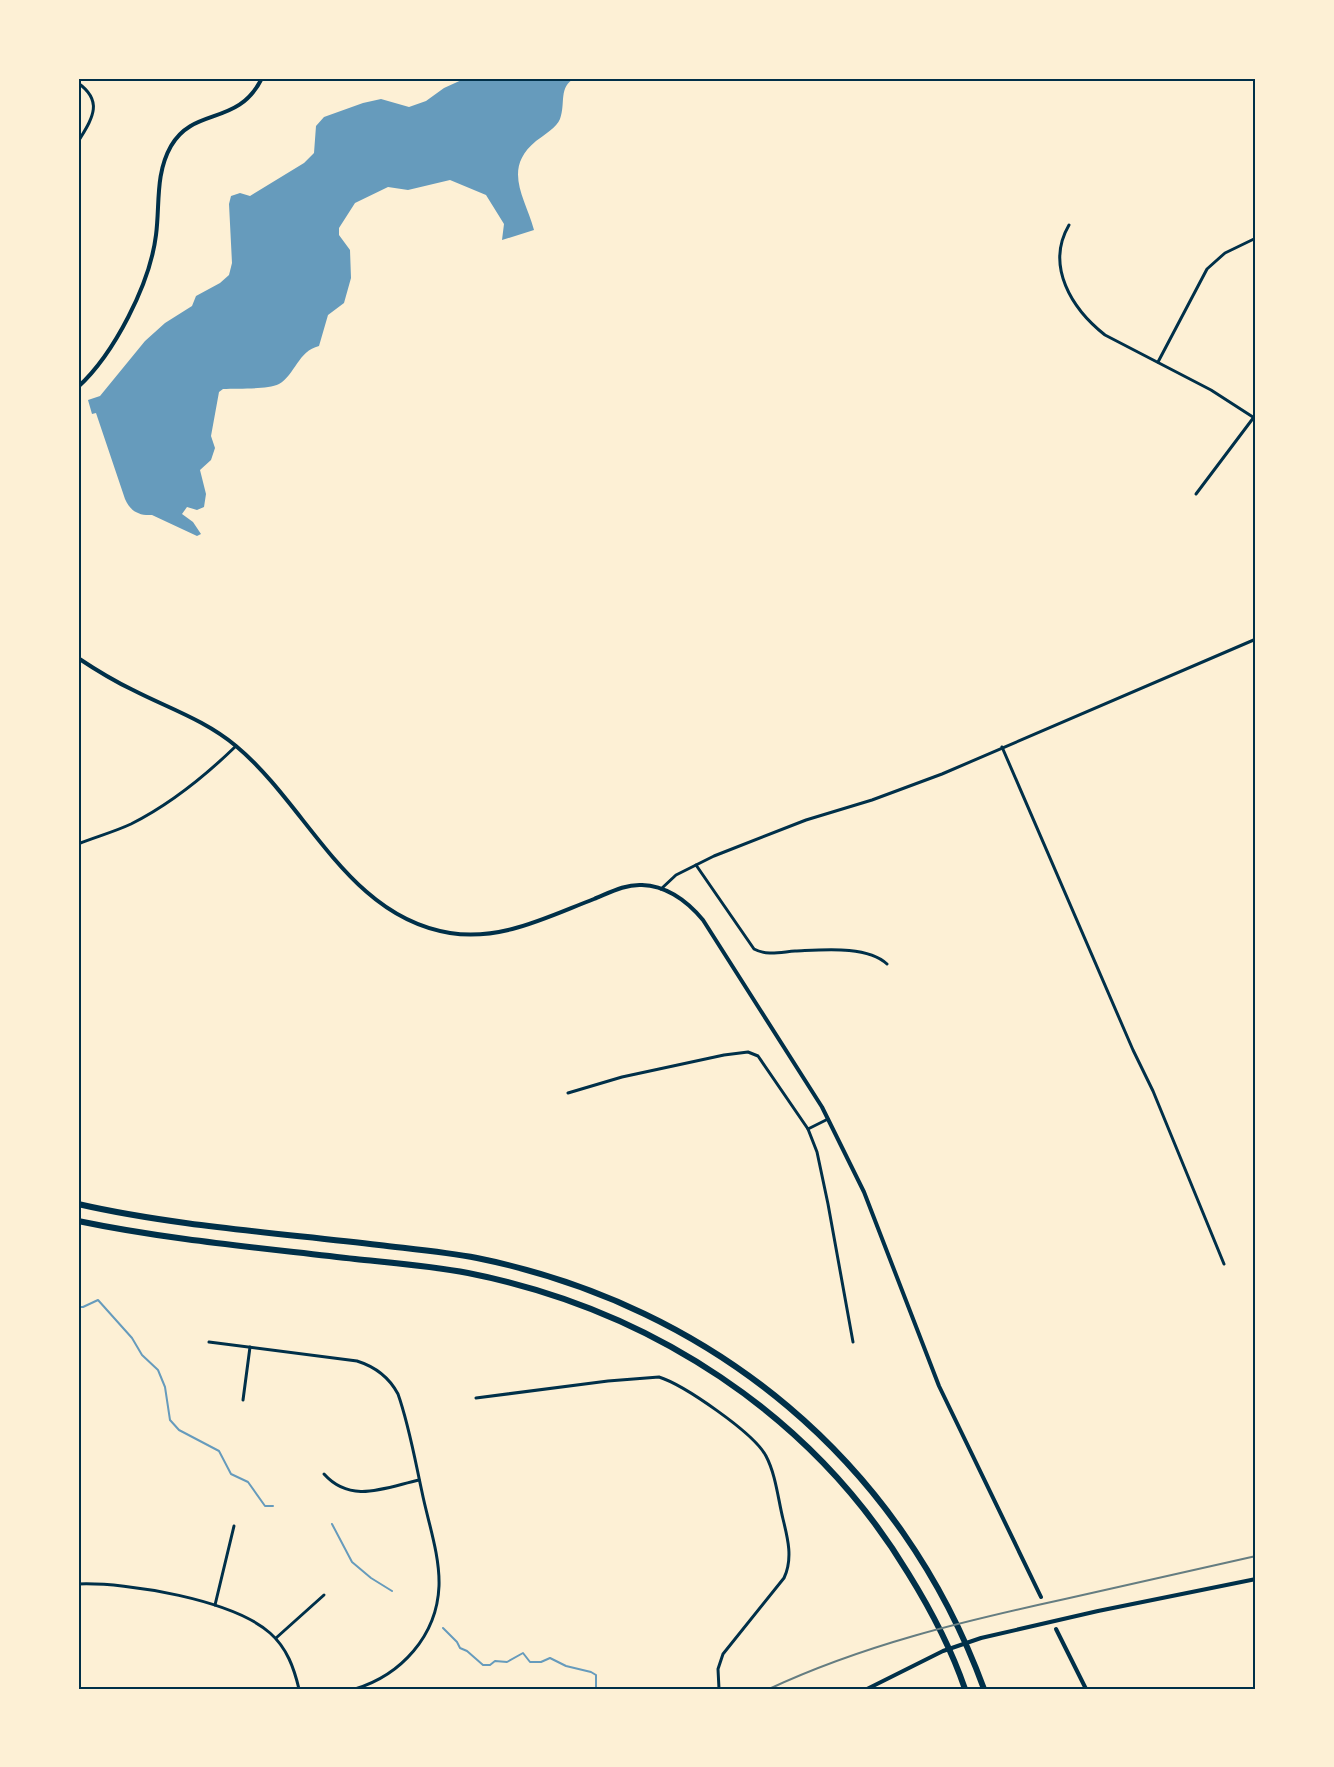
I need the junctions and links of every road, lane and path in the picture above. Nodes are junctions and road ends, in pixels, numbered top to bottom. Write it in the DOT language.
graph roads {
  1 [pos="262,78"];
  2 [pos="78,83"];
  3 [pos="78,142"];
  4 [pos="1069,225"];
  5 [pos="1256,238"];
  6 [pos="1158,362"];
  7 [pos="78,387"];
  8 [pos="1255,418"];
  9 [pos="1196,494"];
  10 [pos="1256,639"];
  11 [pos="78,658"];
  12 [pos="236,746"];
  13 [pos="1002,747"];
  14 [pos="78,844"];
  15 [pos="696,865"];
  16 [pos="661,889"];
  17 [pos="887,964"];
  18 [pos="568,1093"];
  19 [pos="828,1119"];
  20 [pos="808,1129"];
  21 [pos="78,1204"];
  22 [pos="78,1221"];
  23 [pos="1224,1264"];
  24 [pos="209,1342"];
  25 [pos="853,1342"];
  26 [pos="250,1347"];
  27 [pos="476,1398"];
  28 [pos="243,1400"];
  29 [pos="324,1474"];
  30 [pos="419,1480"];
  31 [pos="234,1526"];
  32 [pos="1256,1579"];
  33 [pos="78,1584"];
  34 [pos="324,1595"];
  35 [pos="1041,1597"];
  36 [pos="214,1605"];
  37 [pos="1056,1629"];
  38 [pos="276,1638"];
  39 [pos="300,1689"];
  40 [pos="355,1689"];
  41 [pos="719,1689"];
  42 [pos="868,1689"];
  43 [pos="965,1689"];
  44 [pos="984,1689"];
  45 [pos="1086,1689"];
  1 -- 7 [label="street"];
  2 -- 3 [label="street"];
  4 -- 6 [label="street"];
  5 -- 6 [label="street"];
  6 -- 8 [label="street"];
  8 -- 9 [label="street"];
  10 -- 13 [label="street"];
  11 -- 12 [label="street"];
  12 -- 14 [label="street"];
  12 -- 16 [label="street"];
  13 -- 15 [label="street"];
  13 -- 23 [label="street"];
  15 -- 16 [label="street"];
  15 -- 17 [label="street"];
  16 -- 19 [label="street"];
  18 -- 20 [label="street"];
  19 -- 20 [label="street"];
  19 -- 35 [label="street"];
  20 -- 25 [label="street"];
  21 -- 44 [label="highway"];
  22 -- 43 [label="highway"];
  24 -- 26 [label="street"];
  26 -- 28 [label="street"];
  26 -- 30 [label="street"];
  27 -- 41 [label="street"];
  29 -- 30 [label="street"];
  30 -- 40 [label="street"];
  31 -- 36 [label="street"];
  32 -- 42 [label="street"];
  33 -- 36 [label="street"];
  34 -- 38 [label="street"];
  36 -- 38 [label="street"];
  37 -- 45 [label="street"];
  38 -- 39 [label="street"];
}
